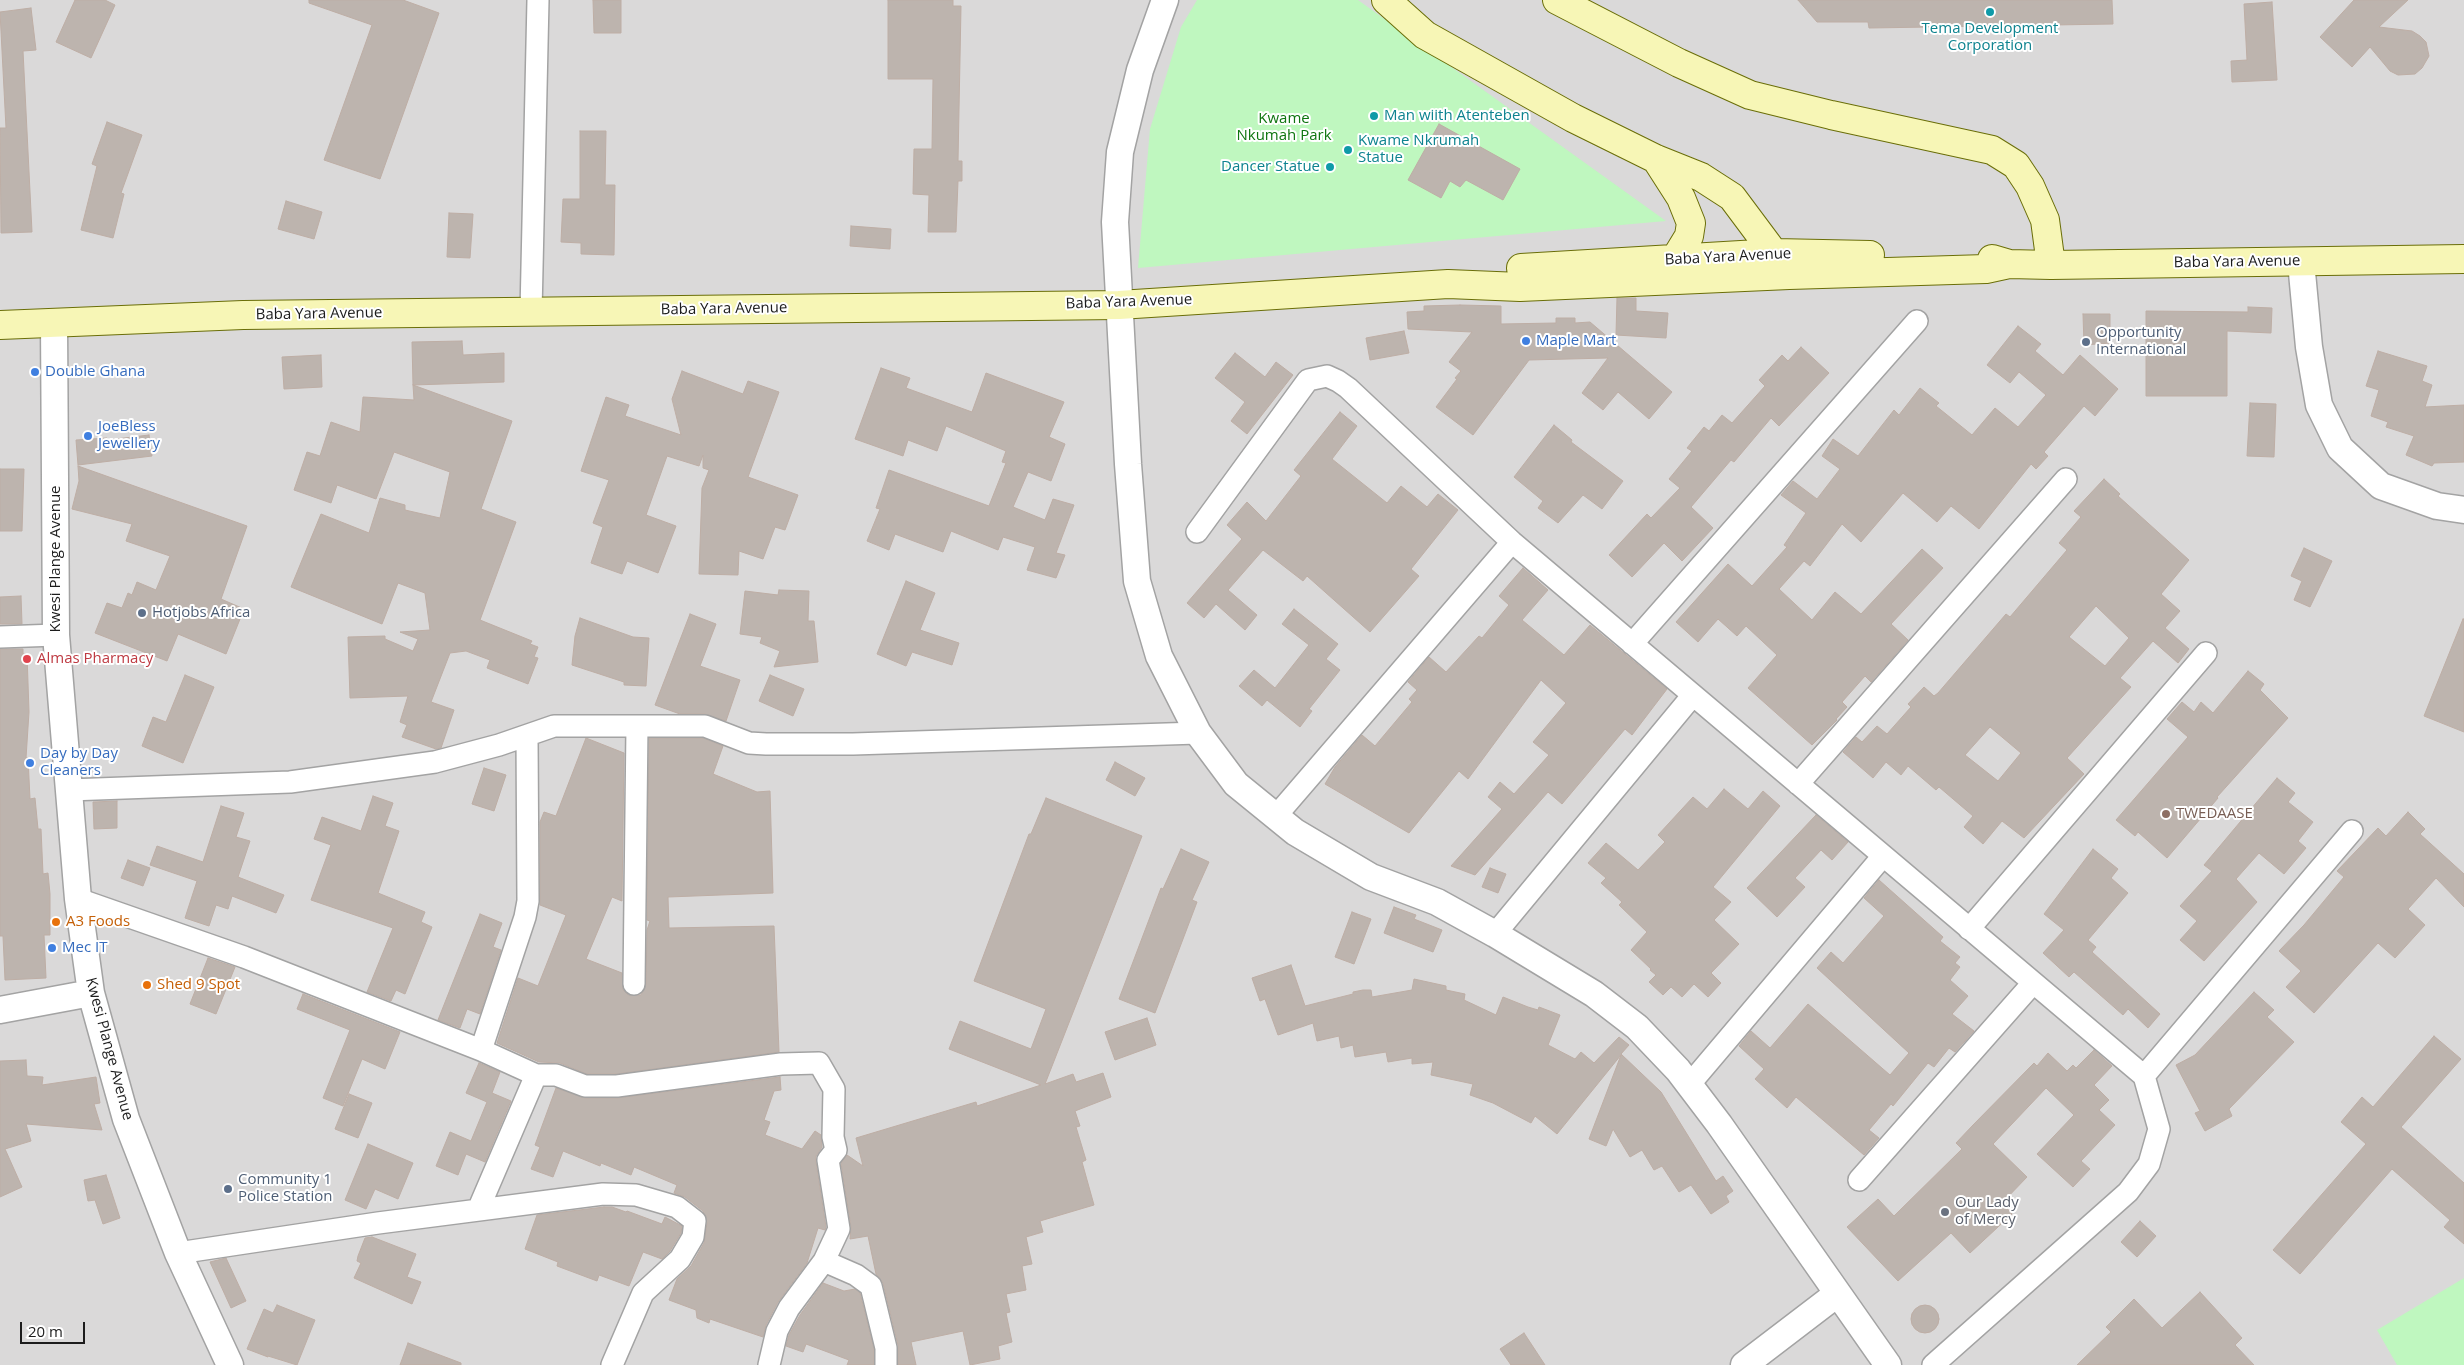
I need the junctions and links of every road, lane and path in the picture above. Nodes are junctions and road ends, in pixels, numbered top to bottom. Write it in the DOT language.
graph roads {
  1 [pos="538,0"];
  2 [pos="1165,0"];
  3 [pos="1386,0"];
  4 [pos="1556,0"];
  5 [pos="1656,159"];
  6 [pos="1675,259"];
  7 [pos="2464,259"];
  8 [pos="2301,262"];
  9 [pos="1782,264"];
  10 [pos="2051,265"];
  11 [pos="1448,284"];
  12 [pos="1119,305"];
  13 [pos="531,312"];
  14 [pos="1917,321"];
  15 [pos="54,324"];
  16 [pos="0,325"];
  17 [pos="2066,479"];
  18 [pos="2464,510"];
  19 [pos="1197,532"];
  20 [pos="1512,542"];
  21 [pos="56,635"];
  22 [pos="0,637"];
  23 [pos="1632,644"];
  24 [pos="2206,652"];
  25 [pos="1693,695"];
  26 [pos="637,726"];
  27 [pos="1198,733"];
  28 [pos="527,736"];
  29 [pos="1798,784"];
  30 [pos="69,790"];
  31 [pos="1276,816"];
  32 [pos="2352,831"];
  33 [pos="1883,856"];
  34 [pos="78,899"];
  35 [pos="1969,928"];
  36 [pos="1495,934"];
  37 [pos="2033,983"];
  38 [pos="634,984"];
  39 [pos="91,992"];
  40 [pos="0,1010"];
  41 [pos="481,1050"];
  42 [pos="536,1075"];
  43 [pos="2144,1076"];
  44 [pos="1689,1085"];
  45 [pos="1860,1180"];
  46 [pos="478,1210"];
  47 [pos="178,1253"];
  48 [pos="824,1261"];
  49 [pos="1837,1294"];
  50 [pos="230,1365"];
  51 [pos="612,1365"];
  52 [pos="769,1365"];
  53 [pos="886,1365"];
  54 [pos="1744,1365"];
  55 [pos="1888,1365"];
  56 [pos="1933,1365"];
  1 -- 13 [label="street"];
  2 -- 12 [label="street"];
  3 -- 5 [label="main road"];
  4 -- 10 [label="main road"];
  5 -- 6 [label="main road"];
  5 -- 9 [label="main road"];
  6 -- 9 [label="main road, Baba Yara Avenue"];
  6 -- 11 [label="main road, Baba Yara Avenue"];
  7 -- 8 [label="main road, Baba Yara Avenue"];
  8 -- 10 [label="main road, Baba Yara Avenue"];
  8 -- 18 [label="street"];
  9 -- 10 [label="main road, Baba Yara Avenue"];
  9 -- 11 [label="main road, Baba Yara Avenue"];
  11 -- 12 [label="main road, Baba Yara Avenue"];
  12 -- 13 [label="main road, Baba Yara Avenue"];
  12 -- 27 [label="street"];
  13 -- 15 [label="main road, Baba Yara Avenue"];
  14 -- 23 [label="street"];
  15 -- 16 [label="main road, Baba Yara Avenue"];
  15 -- 21 [label="street, Kwesi Plange Avenue"];
  17 -- 29 [label="street"];
  19 -- 20 [label="street"];
  20 -- 23 [label="street"];
  20 -- 31 [label="street"];
  21 -- 22 [label="street"];
  21 -- 30 [label="street, Kwesi Plange Avenue"];
  23 -- 25 [label="street"];
  24 -- 35 [label="street"];
  25 -- 29 [label="street"];
  25 -- 36 [label="street"];
  26 -- 27 [label="street"];
  26 -- 28 [label="street"];
  26 -- 38 [label="street"];
  27 -- 31 [label="street"];
  28 -- 30 [label="street"];
  28 -- 41 [label="street"];
  29 -- 33 [label="street"];
  30 -- 34 [label="street, Kwesi Plange Avenue"];
  31 -- 36 [label="street"];
  32 -- 43 [label="street"];
  33 -- 35 [label="street"];
  33 -- 44 [label="street"];
  34 -- 39 [label="street, Kwesi Plange Avenue"];
  34 -- 41 [label="street"];
  35 -- 37 [label="street"];
  36 -- 44 [label="street"];
  37 -- 43 [label="street"];
  37 -- 45 [label="street"];
  39 -- 40 [label="street"];
  39 -- 47 [label="street, Kwesi Plange Avenue"];
  41 -- 42 [label="street"];
  42 -- 46 [label="street"];
  42 -- 48 [label="street"];
  43 -- 56 [label="street"];
  44 -- 49 [label="street"];
  46 -- 47 [label="street"];
  46 -- 51 [label="street"];
  47 -- 50 [label="street, Kwesi Plange Avenue"];
  48 -- 52 [label="street"];
  48 -- 53 [label="street"];
  49 -- 54 [label="street"];
  49 -- 55 [label="street"];
}
